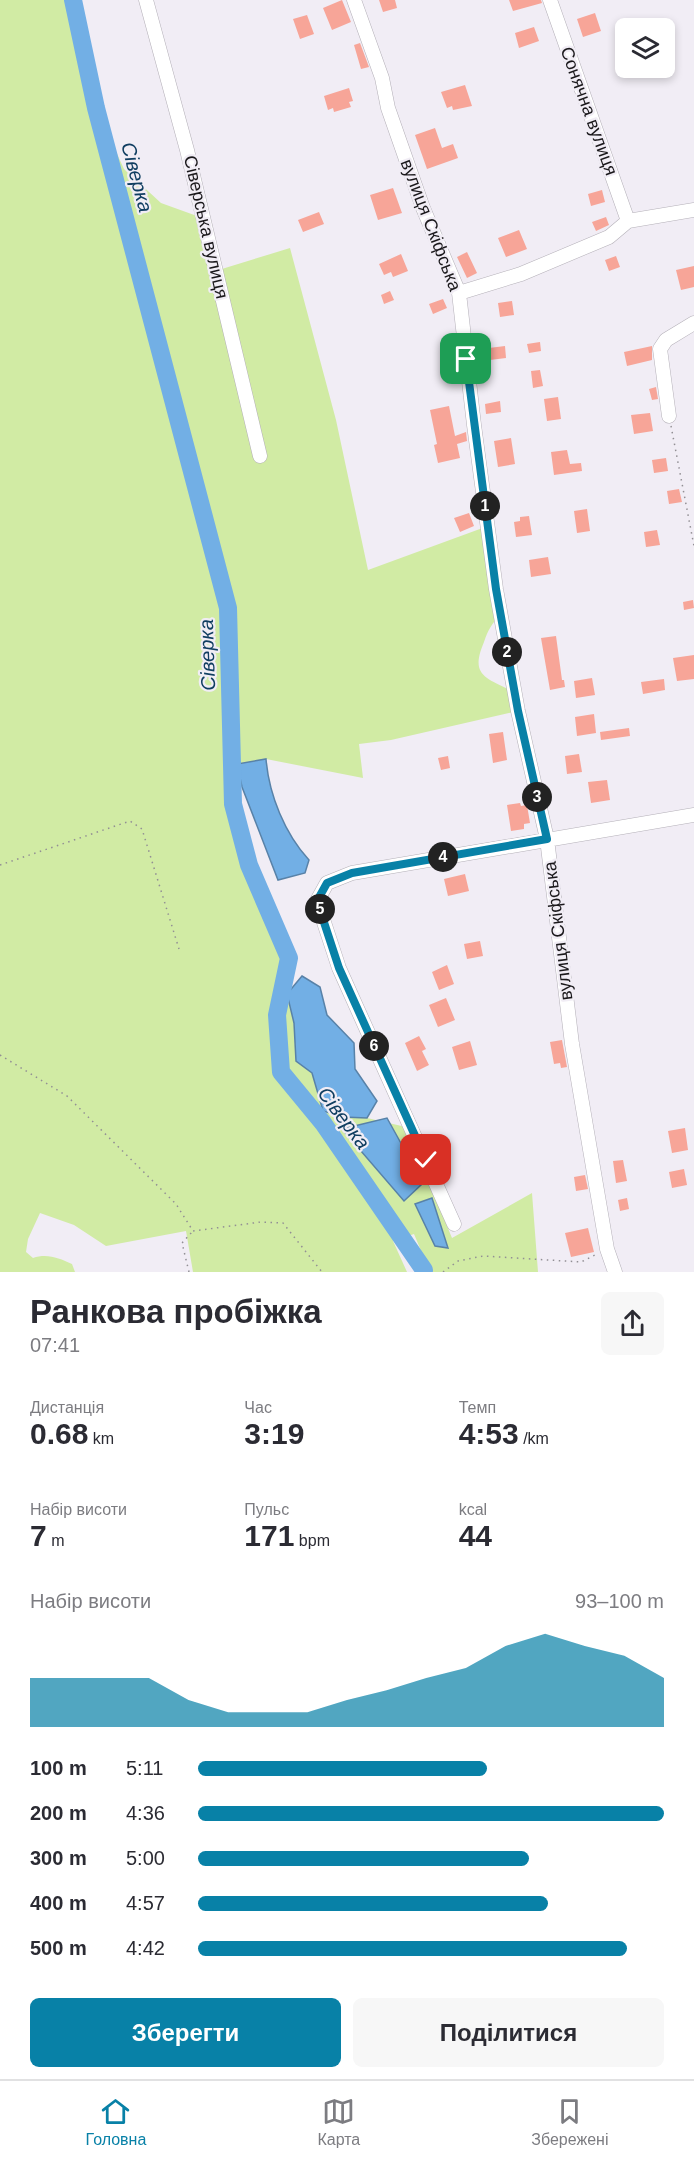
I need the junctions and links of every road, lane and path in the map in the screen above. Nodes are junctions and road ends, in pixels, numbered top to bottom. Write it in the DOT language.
graph roads {
  1 [pos="146,0"];
  2 [pos="354,0"];
  3 [pos="550,0"];
  4 [pos="694,210"];
  5 [pos="628,221"];
  6 [pos="459,293"];
  7 [pos="694,323"];
  8 [pos="669,416"];
  9 [pos="260,456"];
  10 [pos="694,546"];
  11 [pos="694,815"];
  12 [pos="547,839"];
  13 [pos="0,865"];
  14 [pos="180,949"];
  15 [pos="0,1055"];
  16 [pos="454,1224"];
  17 [pos="193,1232"];
  18 [pos="607,1249"];
  19 [pos="189,1272"];
  20 [pos="322,1272"];
  21 [pos="443,1272"];
  22 [pos="615,1272"];
  1 -- 9 [label="street, Сіверська вулиця"];
  2 -- 6 [label="street, вулиця Скіфська"];
  3 -- 5 [label="street, Сонячна вулиця"];
  4 -- 5 [label="street"];
  5 -- 6 [label="street"];
  6 -- 12 [label="street, вулиця Скіфська"];
  7 -- 8 [label="street"];
  8 -- 10 [label="path"];
  11 -- 12 [label="street"];
  12 -- 16 [label="street"];
  12 -- 18 [label="street, вулиця Скіфська"];
  13 -- 14 [label="path"];
  15 -- 17 [label="path"];
  17 -- 19 [label="path"];
  17 -- 20 [label="path"];
  18 -- 21 [label="path"];
  18 -- 22 [label="street, вулиця Скіфська"];
}
